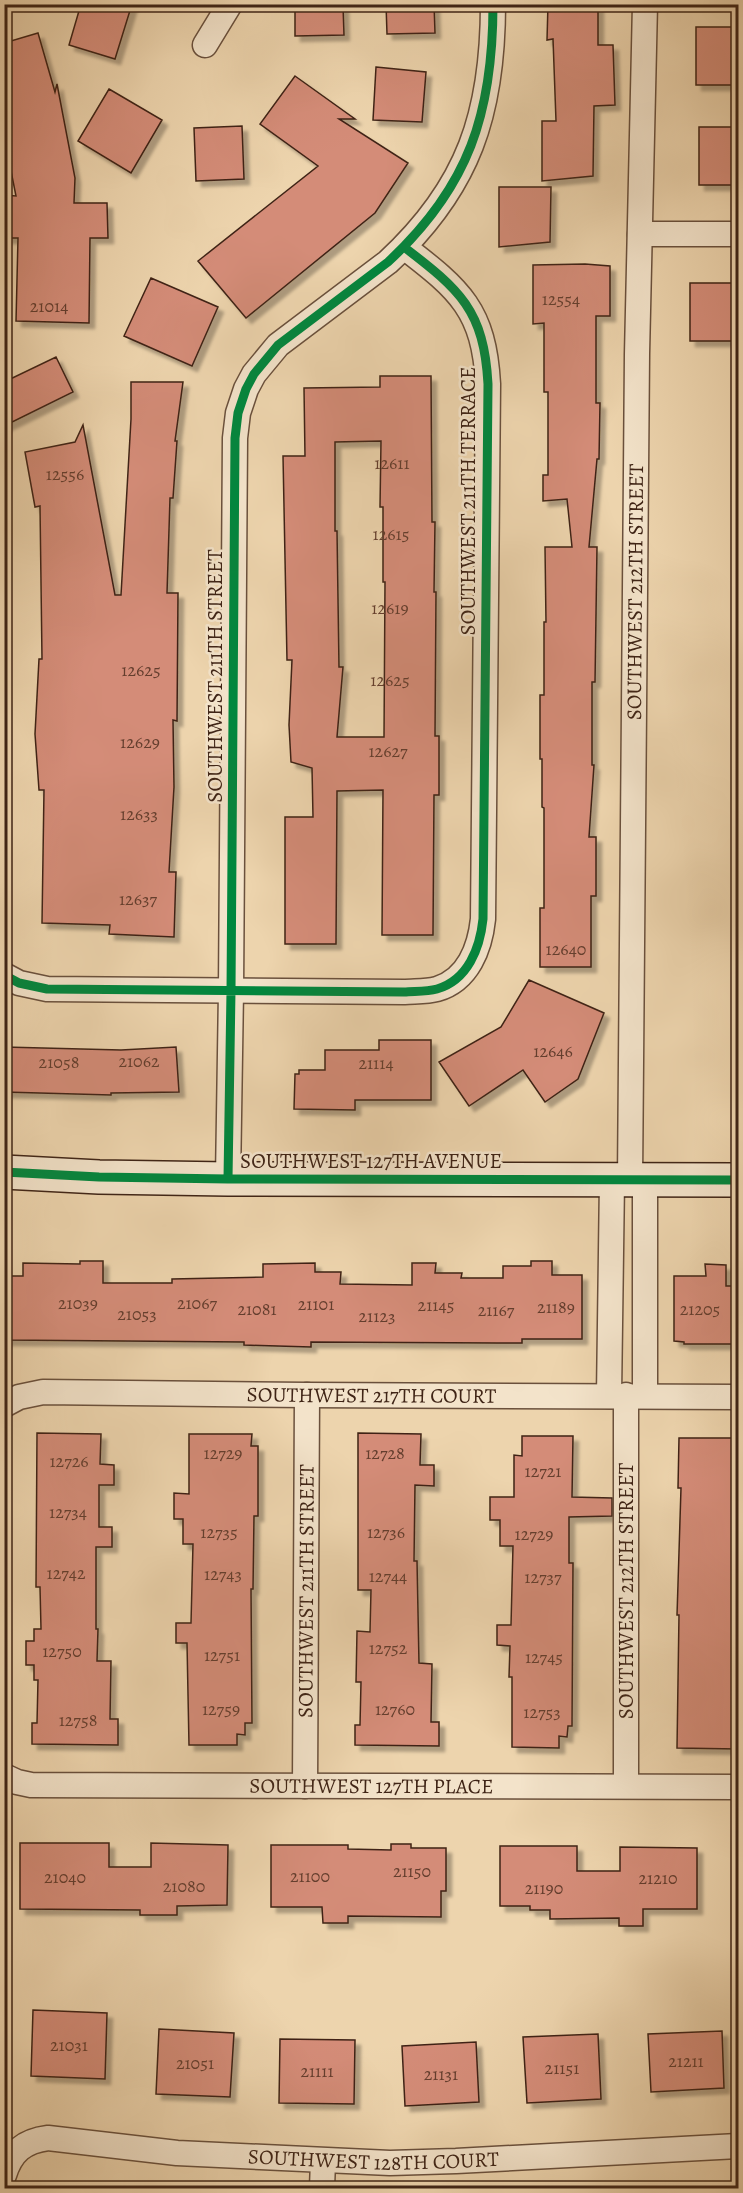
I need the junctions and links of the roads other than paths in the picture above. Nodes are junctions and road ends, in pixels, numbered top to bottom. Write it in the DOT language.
graph roads {
  1 [pos="230,4"];
  2 [pos="493,4"];
  3 [pos="645,4"];
  4 [pos="205,45"];
  5 [pos="640,234"];
  6 [pos="738,234"];
  7 [pos="404,247"];
  8 [pos="4,975"];
  9 [pos="231,992"];
  10 [pos="4,1172"];
  11 [pos="228,1179"];
  12 [pos="629,1180"];
  13 [pos="738,1180"];
  14 [pos="307,1395"];
  15 [pos="627,1396"];
  16 [pos="738,1397"];
  17 [pos="6,1404"];
  18 [pos="4,1776"];
  19 [pos="305,1786"];
  20 [pos="626,1786"];
  21 [pos="738,1787"];
  22 [pos="738,2146"];
  23 [pos="323,2161"];
  24 [pos="4,2175"];
  25 [pos="322,2188"];
  1 -- 4 [label="street"];
  2 -- 7 [label="street"];
  3 -- 5 [label="street, SOUTHWEST 212TH STREET"];
  5 -- 6 [label="street"];
  5 -- 12 [label="street, SOUTHWEST 212TH STREET"];
  7 -- 9 [label="street, SOUTHWEST 211TH STREET"];
  7 -- 9 [label="street, SOUTHWEST 211TH TERRACE"];
  8 -- 9 [label="street"];
  9 -- 11 [label="street, SOUTHWEST 211TH STREET"];
  10 -- 11 [label="street, SOUTHWEST 127TH AVENUE"];
  11 -- 12 [label="street, SOUTHWEST 127TH AVENUE"];
  12 -- 13 [label="street, SOUTHWEST 127TH AVENUE"];
  12 -- 15 [label="street, SOUTHWEST 212TH STREET"];
  12 -- 15 [label="street, SOUTHWEST 212TH STREET"];
  14 -- 15 [label="street, SOUTHWEST 217TH COURT"];
  14 -- 17 [label="street, SOUTHWEST 217TH COURT"];
  14 -- 19 [label="street, SOUTHWEST 211TH STREET"];
  15 -- 16 [label="street, SOUTHWEST 217TH COURT"];
  15 -- 20 [label="street, SOUTHWEST 212TH STREET"];
  18 -- 19 [label="street, SOUTHWEST 127TH PLACE"];
  19 -- 20 [label="street, SOUTHWEST 127TH PLACE"];
  20 -- 21 [label="street, SOUTHWEST 127TH PLACE"];
  22 -- 23 [label="street, SOUTHWEST 128TH COURT"];
  23 -- 24 [label="street, SOUTHWEST 128TH COURT"];
  23 -- 25 [label="street"];
}
